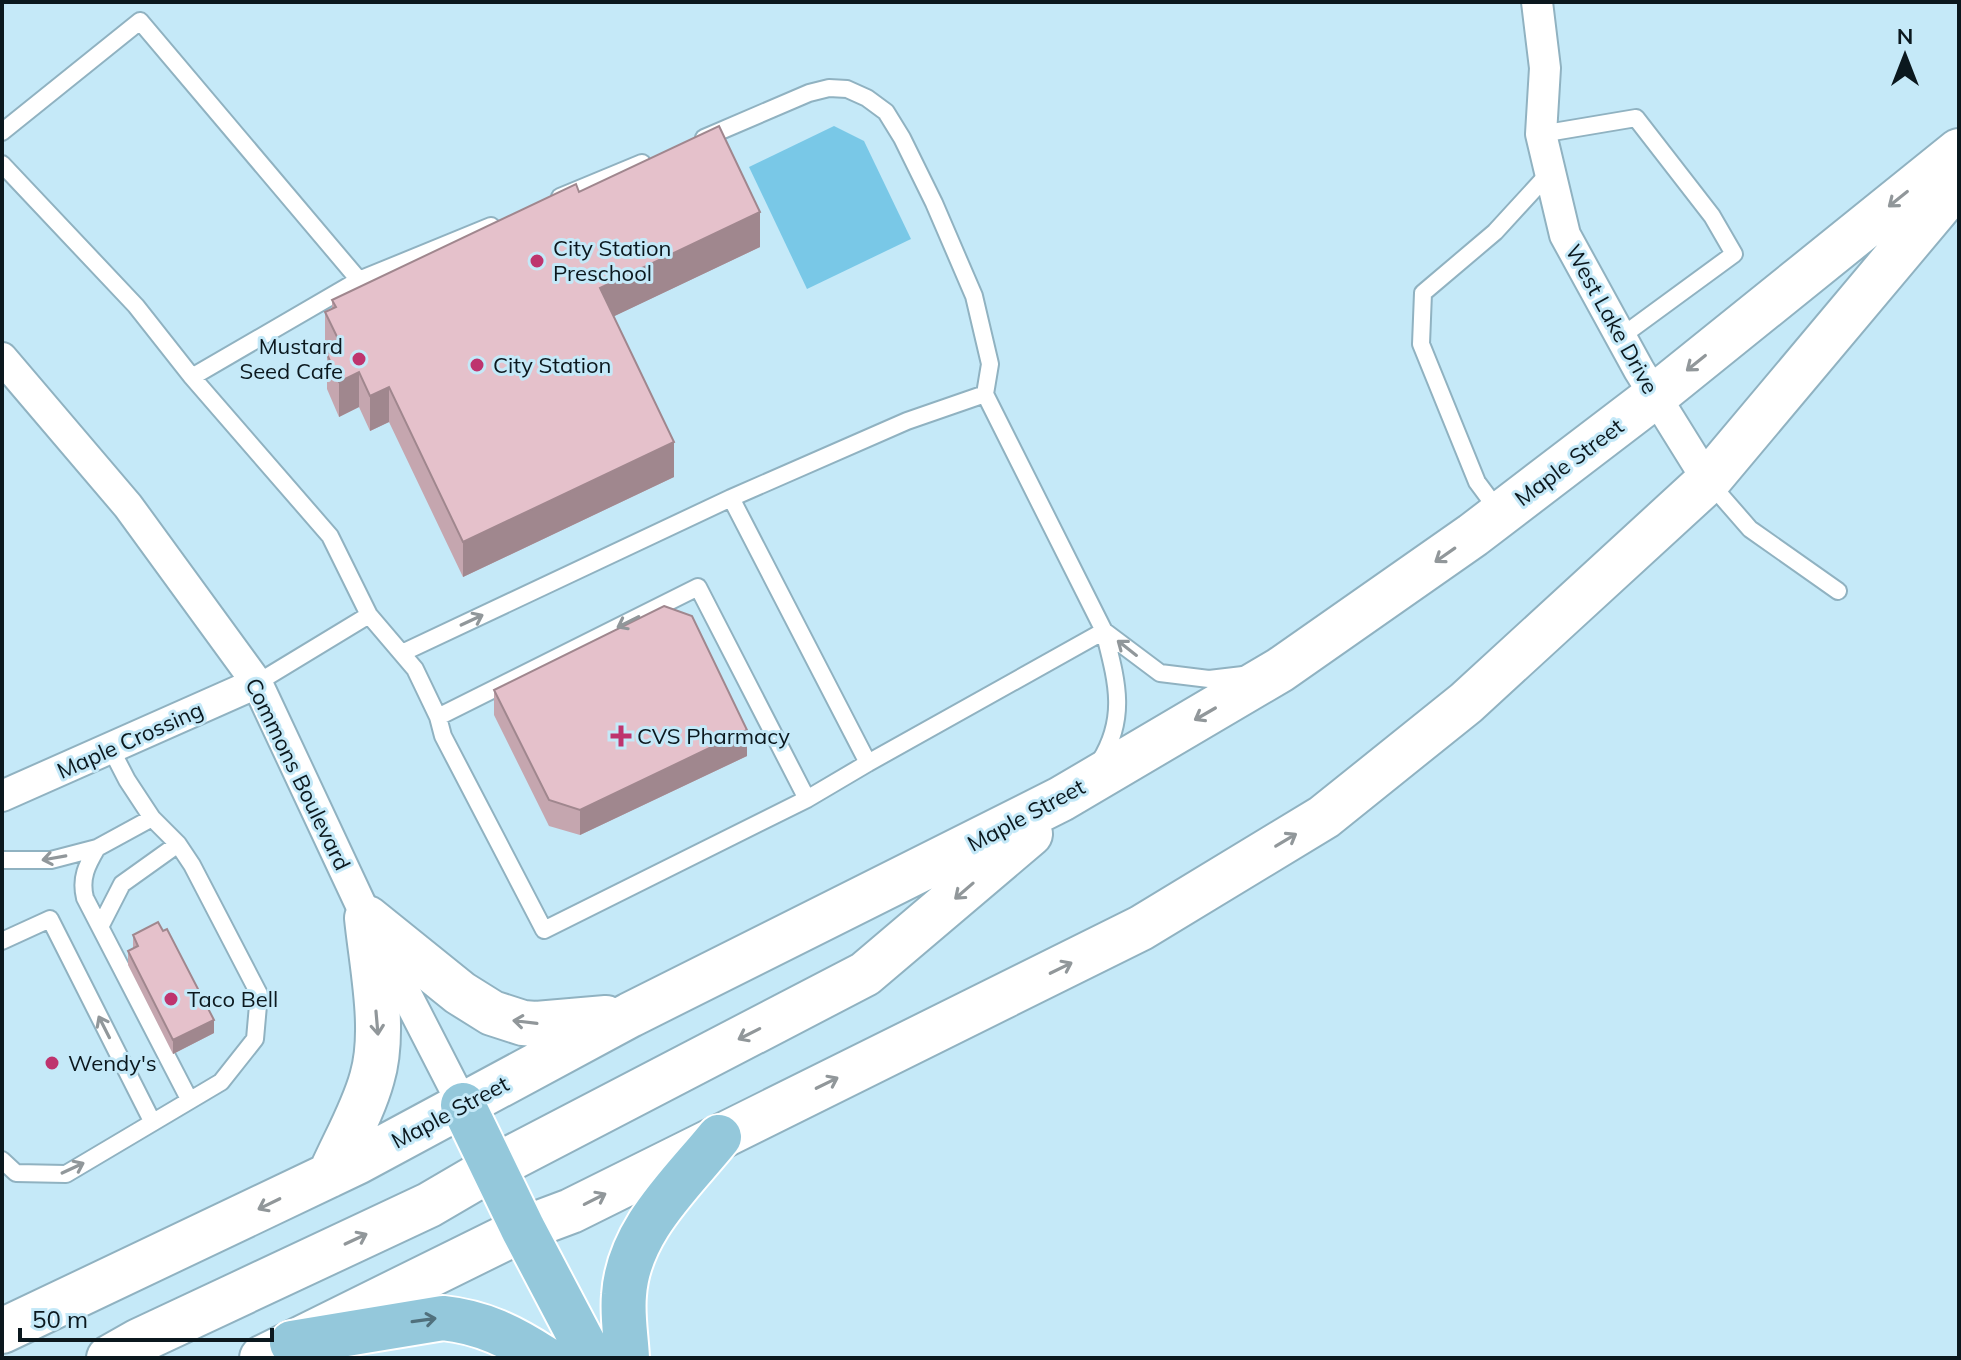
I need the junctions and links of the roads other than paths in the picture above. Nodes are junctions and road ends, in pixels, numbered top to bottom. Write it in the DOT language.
graph roads {
  1 [pos="1537,2"];
  2 [pos="2,132"];
  3 [pos="1541,134"];
  4 [pos="692,143"];
  5 [pos="1959,151"];
  6 [pos="663,155"];
  7 [pos="2,164"];
  8 [pos="1550,172"];
  9 [pos="1959,183"];
  10 [pos="547,203"];
  11 [pos="504,220"];
  12 [pos="359,280"];
  13 [pos="1622,336"];
  14 [pos="2,358"];
  15 [pos="192,377"];
  16 [pos="985,394"];
  17 [pos="1655,396"];
  18 [pos="1708,481"];
  19 [pos="731,498"];
  20 [pos="1501,514"];
  21 [pos="1838,591"];
  22 [pos="369,615"];
  23 [pos="1104,631"];
  24 [pos="402,653"];
  25 [pos="1280,670"];
  26 [pos="257,683"];
  27 [pos="438,717"];
  28 [pos="111,749"];
  29 [pos="868,763"];
  30 [pos="1073,791"];
  31 [pos="2,796"];
  32 [pos="807,799"];
  33 [pos="152,818"];
  34 [pos="178,844"];
  35 [pos="97,848"];
  36 [pos="2,860"];
  37 [pos="367,918"];
  38 [pos="101,925"];
  39 [pos="2,941"];
  40 [pos="630,1015"];
  41 [pos="189,1099"];
  42 [pos="463,1105"];
  43 [pos="152,1121"];
  44 [pos="719,1137"];
  45 [pos="2,1160"];
  46 [pos="494,1167"];
  47 [pos="330,1175"];
  48 [pos="523,1229"];
  49 [pos="2,1331"];
  50 [pos="277,1350"];
  51 [pos="109,1358"];
  52 [pos="544,1358"];
  53 [pos="591,1358"];
  54 [pos="627,1358"];
  1 -- 3 [label="street, West Lake Drive"];
  2 -- 12 [label="lane"];
  3 -- 8 [label="street, West Lake Drive"];
  3 -- 13 [label="lane"];
  4 -- 16 [label="lane"];
  5 -- 17 [label="main road, Maple Street, one-way"];
  6 -- 10 [label="lane"];
  7 -- 15 [label="lane"];
  8 -- 13 [label="street, West Lake Drive"];
  8 -- 20 [label="lane"];
  9 -- 18 [label="main road"];
  11 -- 12 [label="lane"];
  12 -- 15 [label="lane"];
  13 -- 17 [label="street, West Lake Drive"];
  14 -- 26 [label="street, Commons Boulevard"];
  15 -- 22 [label="lane"];
  16 -- 19 [label="lane"];
  16 -- 23 [label="lane"];
  17 -- 18 [label="street, West Lake Drive"];
  17 -- 20 [label="main road, Maple Street"];
  18 -- 21 [label="lane"];
  44 -- 18 [label="main road, one-way"];
  24 -- 19 [label="lane, one-way"];
  19 -- 29 [label="lane"];
  20 -- 25 [label="main road, Maple Street, one-way"];
  22 -- 24 [label="lane"];
  22 -- 26 [label="lane"];
  25 -- 23 [label="lane, one-way"];
  23 -- 29 [label="lane"];
  23 -- 30 [label="lane"];
  24 -- 27 [label="lane"];
  25 -- 30 [label="main road, Maple Street, one-way"];
  26 -- 28 [label="street, Maple Crossing"];
  26 -- 37 [label="street, Commons Boulevard"];
  32 -- 27 [label="lane, one-way"];
  27 -- 32 [label="lane"];
  28 -- 31 [label="street, Maple Crossing"];
  28 -- 33 [label="lane"];
  29 -- 32 [label="lane"];
  30 -- 40 [label="main road, Maple Street"];
  30 -- 46 [label="main road, one-way"];
  33 -- 34 [label="lane"];
  33 -- 35 [label="lane"];
  34 -- 38 [label="lane"];
  34 -- 41 [label="lane"];
  35 -- 36 [label="lane, one-way"];
  35 -- 38 [label="lane"];
  40 -- 37 [label="main road, one-way"];
  37 -- 42 [label="street, Commons Boulevard"];
  37 -- 47 [label="main road, one-way"];
  38 -- 41 [label="lane"];
  43 -- 39 [label="lane, one-way"];
  40 -- 42 [label="main road, Maple Street"];
  41 -- 43 [label="lane"];
  42 -- 46 [label="main road"];
  42 -- 47 [label="main road, Maple Street"];
  45 -- 43 [label="lane, one-way"];
  48 -- 44 [label="main road, one-way"];
  44 -- 54 [label="main road"];
  46 -- 48 [label="main road"];
  51 -- 46 [label="main road, one-way"];
  47 -- 49 [label="main road, Maple Street, one-way"];
  48 -- 50 [label="main road"];
  48 -- 53 [label="main road"];
  50 -- 52 [label="main road, one-way"];
}
